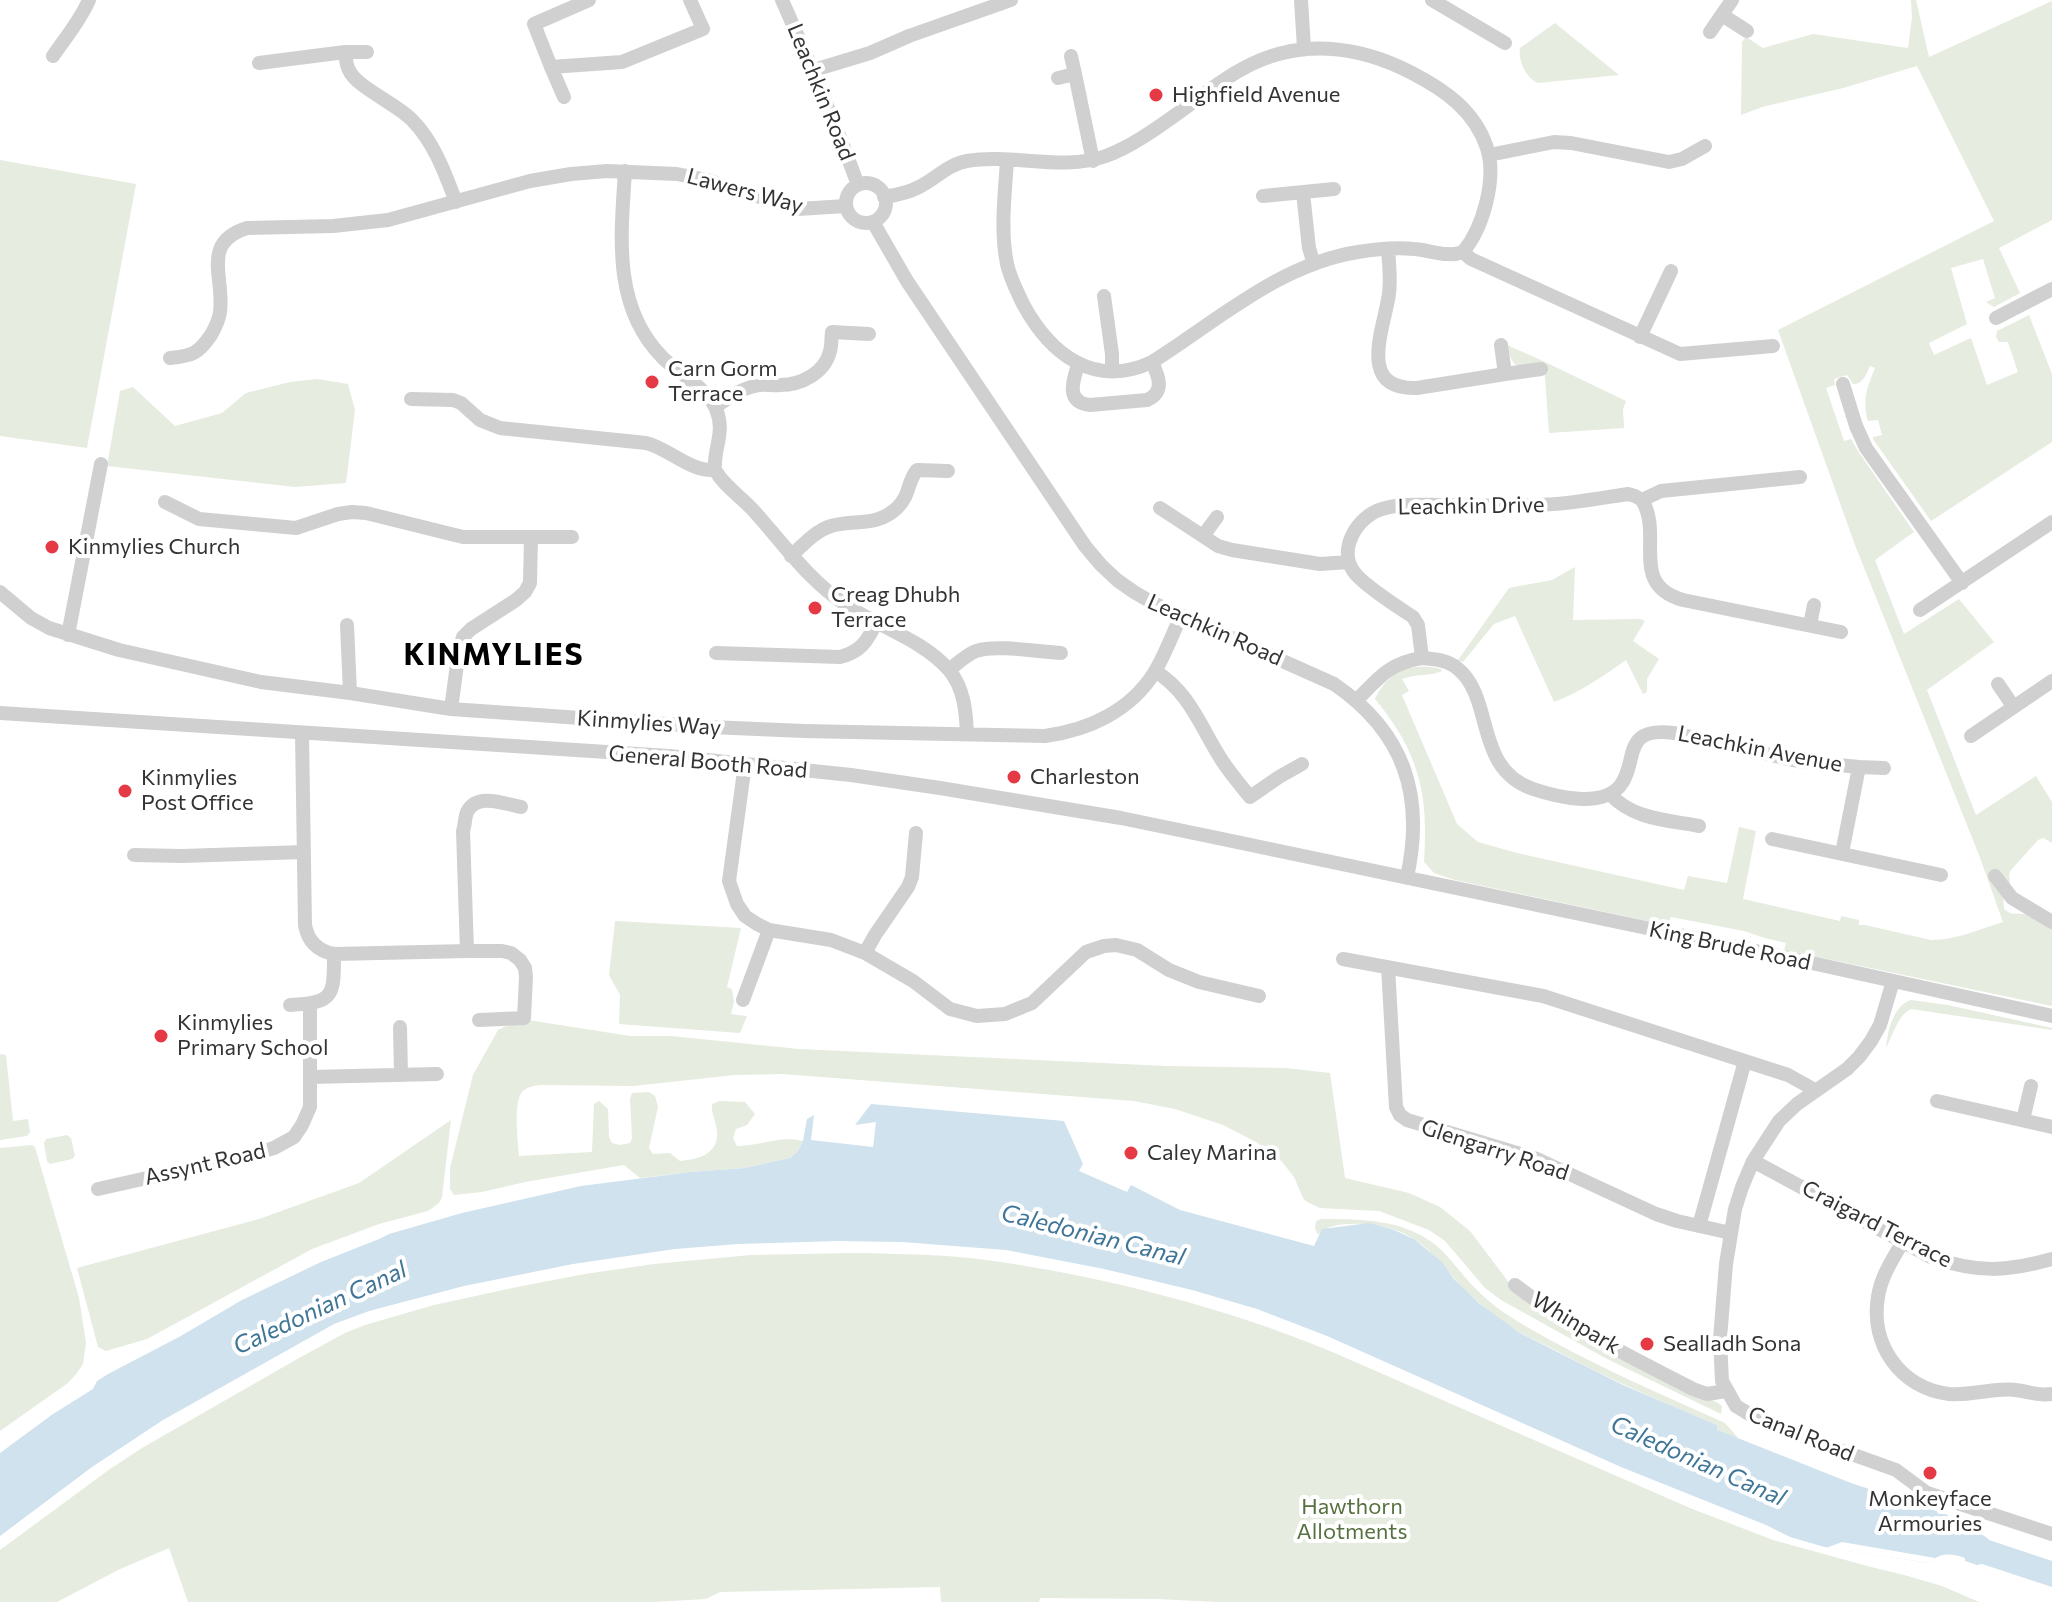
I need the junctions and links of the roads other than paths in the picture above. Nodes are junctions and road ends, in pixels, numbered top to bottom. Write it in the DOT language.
graph roads {
  1 [pos="89,0"];
  2 [pos="589,0"];
  3 [pos="690,0"];
  4 [pos="782,0"];
  5 [pos="1011,0"];
  6 [pos="1301,0"];
  7 [pos="1432,0"];
  8 [pos="1732,0"];
  9 [pos="1722,15"];
  10 [pos="1747,31"];
  11 [pos="1710,32"];
  12 [pos="1505,43"];
  13 [pos="1304,48"];
  14 [pos="345,52"];
  15 [pos="367,52"];
  16 [pos="53,56"];
  17 [pos="1071,56"];
  18 [pos="259,63"];
  19 [pos="551,67"];
  20 [pos="814,70"];
  21 [pos="1075,74"];
  22 [pos="1058,78"];
  23 [pos="564,97"];
  24 [pos="1705,146"];
  25 [pos="1489,155"];
  26 [pos="1007,160"];
  27 [pos="1093,161"];
  28 [pos="625,171"];
  29 [pos="858,185"];
  30 [pos="1334,189"];
  31 [pos="1303,193"];
  32 [pos="1263,196"];
  33 [pos="884,197"];
  34 [pos="456,202"];
  35 [pos="846,206"];
  36 [pos="873,222"];
  37 [pos="1388,249"];
  38 [pos="1463,252"];
  39 [pos="1314,264"];
  40 [pos="2052,289"];
  41 [pos="1679,290"];
  42 [pos="1104,296"];
  43 [pos="1996,318"];
  44 [pos="1755,332"];
  45 [pos="869,334"];
  46 [pos="1640,337"];
  47 [pos="1501,345"];
  48 [pos="1773,346"];
  49 [pos="1757,347"];
  50 [pos="170,358"];
  51 [pos="1152,362"];
  52 [pos="1078,365"];
  53 [pos="1541,369"];
  54 [pos="1112,371"];
  55 [pos="1505,374"];
  56 [pos="1843,384"];
  57 [pos="411,399"];
  58 [pos="715,407"];
  59 [pos="101,464"];
  60 [pos="715,470"];
  61 [pos="948,471"];
  62 [pos="1800,477"];
  63 [pos="1642,500"];
  64 [pos="165,502"];
  65 [pos="1160,508"];
  66 [pos="1217,517"];
  67 [pos="2052,522"];
  68 [pos="1203,536"];
  69 [pos="531,537"];
  70 [pos="572,537"];
  71 [pos="791,556"];
  72 [pos="1349,562"];
  73 [pos="1962,583"];
  74 [pos="0,592"];
  75 [pos="1814,605"];
  76 [pos="1920,610"];
  77 [pos="1181,616"];
  78 [pos="876,623"];
  79 [pos="347,625"];
  80 [pos="1810,625"];
  81 [pos="1841,632"];
  82 [pos="68,635"];
  83 [pos="716,653"];
  84 [pos="1061,653"];
  85 [pos="1422,658"];
  86 [pos="949,670"];
  87 [pos="1155,671"];
  88 [pos="2052,681"];
  89 [pos="1998,684"];
  90 [pos="350,693"];
  91 [pos="1357,700"];
  92 [pos="2013,706"];
  93 [pos="451,709"];
  94 [pos="0,713"];
  95 [pos="302,733"];
  96 [pos="967,734"];
  97 [pos="1971,736"];
  98 [pos="745,764"];
  99 [pos="1302,764"];
  100 [pos="1859,767"];
  101 [pos="1884,768"];
  102 [pos="1610,794"];
  103 [pos="521,807"];
  104 [pos="1699,826"];
  105 [pos="916,833"];
  106 [pos="1772,839"];
  107 [pos="304,852"];
  108 [pos="1842,853"];
  109 [pos="134,855"];
  110 [pos="1941,875"];
  111 [pos="1995,876"];
  112 [pos="1407,877"];
  113 [pos="2052,922"];
  114 [pos="769,930"];
  115 [pos="467,951"];
  116 [pos="865,953"];
  117 [pos="334,954"];
  118 [pos="1343,959"];
  119 [pos="1388,967"];
  120 [pos="1893,981"];
  121 [pos="1259,996"];
  122 [pos="743,1000"];
  123 [pos="310,1004"];
  124 [pos="290,1005"];
  125 [pos="2052,1016"];
  126 [pos="479,1020"];
  127 [pos="400,1027"];
  128 [pos="1745,1061"];
  129 [pos="437,1074"];
  130 [pos="401,1075"];
  131 [pos="311,1077"];
  132 [pos="2031,1086"];
  133 [pos="1815,1090"];
  134 [pos="1937,1101"];
  135 [pos="2023,1120"];
  136 [pos="2052,1127"];
  137 [pos="1753,1161"];
  138 [pos="98,1189"];
  139 [pos="1699,1226"];
  140 [pos="1731,1233"];
  141 [pos="1903,1241"];
  142 [pos="2052,1259"];
  143 [pos="1515,1285"];
  144 [pos="1726,1391"];
  145 [pos="2052,1394"];
  146 [pos="2052,1534"];
  1 -- 16 [label="street"];
  2 -- 19 [label="street"];
  3 -- 19 [label="street"];
  4 -- 20 [label="street, Leachkin Road"];
  5 -- 20 [label="street"];
  6 -- 13 [label="street"];
  7 -- 12 [label="street"];
  8 -- 9 [label="street"];
  9 -- 10 [label="street"];
  9 -- 11 [label="street"];
  13 -- 25 [label="street"];
  13 -- 27 [label="street"];
  14 -- 15 [label="street"];
  14 -- 18 [label="street"];
  14 -- 34 [label="street"];
  17 -- 21 [label="street"];
  19 -- 23 [label="street"];
  20 -- 29 [label="street, Leachkin Road"];
  21 -- 22 [label="street"];
  21 -- 27 [label="street"];
  24 -- 25 [label="street"];
  25 -- 38 [label="street"];
  26 -- 27 [label="street"];
  26 -- 33 [label="street"];
  26 -- 52 [label="street"];
  28 -- 34 [label="street, Lawers Way"];
  28 -- 35 [label="street, Lawers Way"];
  28 -- 58 [label="street"];
  29 -- 33 [label="street, Leachkin Road"];
  29 -- 35 [label="street, Leachkin Road"];
  30 -- 31 [label="street"];
  31 -- 32 [label="street"];
  31 -- 39 [label="street"];
  33 -- 36 [label="street"];
  34 -- 50 [label="street, Lawers Way"];
  35 -- 36 [label="street, Leachkin Road"];
  36 -- 77 [label="street, Leachkin Road"];
  37 -- 38 [label="street"];
  37 -- 39 [label="street"];
  37 -- 55 [label="street"];
  38 -- 46 [label="street"];
  39 -- 51 [label="street"];
  40 -- 43 [label="street"];
  41 -- 46 [label="street"];
  42 -- 54 [label="street"];
  44 -- 49 [label="street"];
  45 -- 58 [label="street"];
  46 -- 49 [label="street"];
  47 -- 55 [label="street"];
  48 -- 49 [label="street"];
  51 -- 52 [label="street"];
  51 -- 54 [label="street"];
  52 -- 54 [label="street"];
  53 -- 55 [label="street"];
  56 -- 73 [label="street"];
  57 -- 60 [label="street"];
  58 -- 60 [label="street"];
  59 -- 82 [label="street"];
  60 -- 71 [label="street"];
  61 -- 71 [label="street"];
  62 -- 63 [label="street, Leachkin Drive"];
  63 -- 72 [label="street, Leachkin Drive"];
  63 -- 80 [label="street"];
  64 -- 69 [label="street"];
  65 -- 68 [label="street"];
  66 -- 68 [label="street"];
  67 -- 73 [label="street"];
  68 -- 72 [label="street"];
  69 -- 70 [label="street"];
  69 -- 93 [label="street"];
  71 -- 78 [label="street"];
  72 -- 85 [label="street"];
  73 -- 76 [label="street"];
  74 -- 82 [label="street, Kinmylies Way"];
  75 -- 80 [label="street"];
  77 -- 87 [label="street, Kinmylies Way"];
  77 -- 91 [label="street, Leachkin Road"];
  78 -- 83 [label="street"];
  78 -- 86 [label="street"];
  79 -- 90 [label="street"];
  80 -- 81 [label="street"];
  82 -- 90 [label="street, Kinmylies Way"];
  84 -- 86 [label="street"];
  85 -- 91 [label="street"];
  85 -- 102 [label="street"];
  86 -- 96 [label="street"];
  87 -- 96 [label="street, Kinmylies Way"];
  87 -- 99 [label="street"];
  88 -- 92 [label="street"];
  89 -- 92 [label="street"];
  90 -- 93 [label="street, Kinmylies Way"];
  91 -- 112 [label="street, Leachkin Road"];
  92 -- 97 [label="street"];
  93 -- 96 [label="street, Kinmylies Way"];
  94 -- 95 [label="street, General Booth Road"];
  95 -- 98 [label="street, General Booth Road"];
  95 -- 107 [label="street"];
  98 -- 112 [label="street, General Booth Road"];
  98 -- 114 [label="street"];
  100 -- 101 [label="street"];
  100 -- 102 [label="street, Leachkin Avenue"];
  100 -- 108 [label="street, Leachkin Avenue"];
  102 -- 104 [label="street"];
  103 -- 115 [label="street"];
  105 -- 116 [label="street"];
  106 -- 108 [label="street"];
  107 -- 109 [label="street"];
  107 -- 117 [label="street"];
  108 -- 110 [label="street"];
  111 -- 113 [label="street"];
  112 -- 120 [label="street, King Brude Road"];
  114 -- 116 [label="street"];
  114 -- 122 [label="street"];
  115 -- 117 [label="street"];
  115 -- 126 [label="street"];
  116 -- 121 [label="street"];
  117 -- 123 [label="street"];
  118 -- 119 [label="street"];
  119 -- 128 [label="street"];
  119 -- 139 [label="street, Glengarry Road"];
  120 -- 125 [label="street, King Brude Road"];
  120 -- 133 [label="street, Canal Road"];
  123 -- 124 [label="street"];
  123 -- 131 [label="street, Assynt Road"];
  127 -- 130 [label="street"];
  128 -- 133 [label="street"];
  128 -- 139 [label="street"];
  129 -- 130 [label="street"];
  130 -- 131 [label="street"];
  131 -- 138 [label="street, Assynt Road"];
  132 -- 135 [label="street"];
  133 -- 137 [label="street, Canal Road"];
  134 -- 135 [label="street"];
  135 -- 136 [label="street"];
  137 -- 140 [label="street, Canal Road"];
  137 -- 141 [label="street, Craigard Terrace"];
  139 -- 140 [label="street, Glengarry Road"];
  140 -- 144 [label="street, Canal Road"];
  141 -- 142 [label="street, Craigard Terrace"];
  141 -- 145 [label="street"];
  143 -- 144 [label="street, Whinpark"];
  144 -- 146 [label="street, Canal Road"];
}
